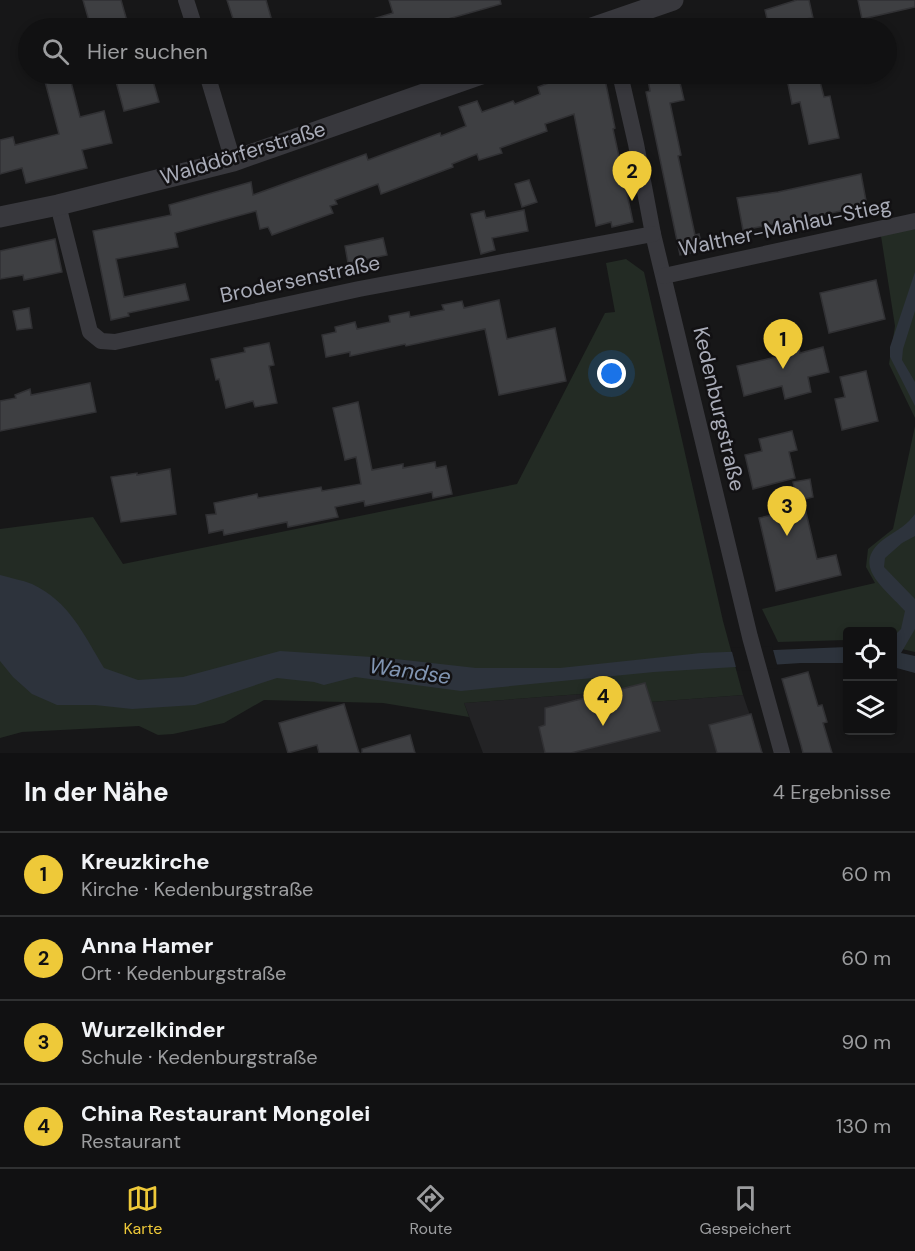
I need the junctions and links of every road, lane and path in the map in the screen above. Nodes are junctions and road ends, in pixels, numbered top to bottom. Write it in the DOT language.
graph roads {
  1 [pos="186,0"];
  2 [pos="673,0"];
  3 [pos="192,18"];
  4 [pos="625,18"];
  5 [pos="210,84"];
  6 [pos="452,84"];
  7 [pos="622,84"];
  8 [pos="232,161"];
  9 [pos="58,205"];
  10 [pos="0,217"];
  11 [pos="915,221"];
  12 [pos="653,234"];
  13 [pos="664,276"];
  14 [pos="782,753"];
  1 -- 3 [label="street"];
  2 -- 4 [label="street"];
  5 -- 8 [label="street"];
  6 -- 8 [label="street, Walddörferstraße"];
  7 -- 12 [label="street, Kedenburgstraße"];
  8 -- 9 [label="street, Walddörferstraße"];
  9 -- 10 [label="street, Walddörferstraße"];
  9 -- 12 [label="street, Brodersenstraße"];
  11 -- 13 [label="street, Walther-Mahlau-Stieg"];
  12 -- 13 [label="street, Kedenburgstraße"];
  13 -- 14 [label="street, Kedenburgstraße"];
}
